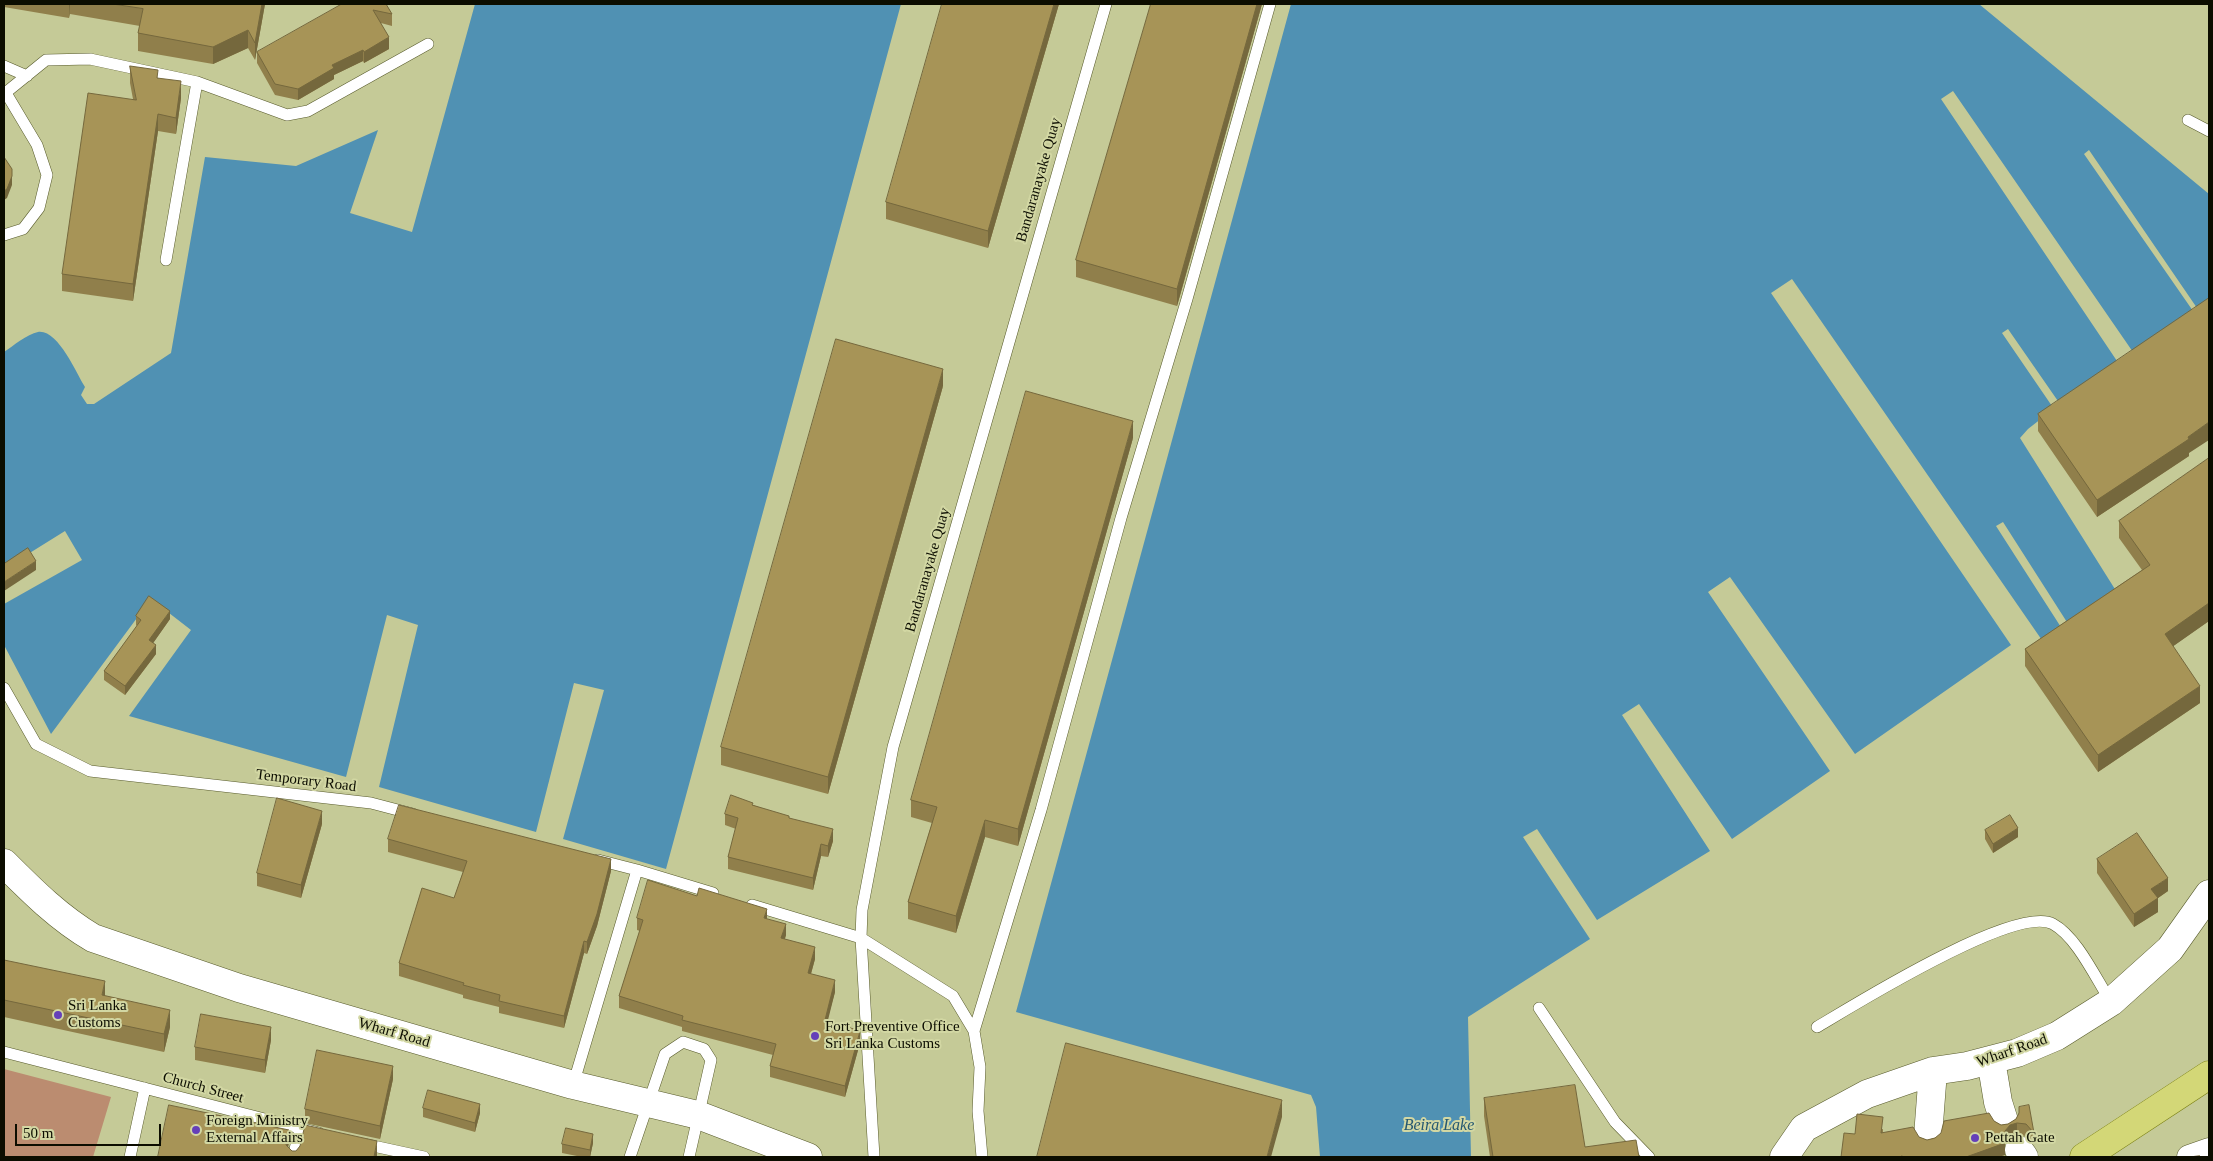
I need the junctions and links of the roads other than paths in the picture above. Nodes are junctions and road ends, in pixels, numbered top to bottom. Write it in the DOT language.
graph roads {
  1 [pos="1106,4"];
  2 [pos="1270,4"];
  3 [pos="428,44"];
  4 [pos="4,66"];
  5 [pos="26,76"];
  6 [pos="197,82"];
  7 [pos="4,94"];
  8 [pos="2188,120"];
  9 [pos="2209,131"];
  10 [pos="4,235"];
  11 [pos="166,260"];
  12 [pos="4,688"];
  13 [pos="428,818"];
  14 [pos="589,858"];
  15 [pos="4,863"];
  16 [pos="637,870"];
  17 [pos="2209,894"];
  18 [pos="721,896"];
  19 [pos="740,901"];
  20 [pos="861,938"];
  21 [pos="2111,1002"];
  22 [pos="1539,1008"];
  23 [pos="1817,1027"];
  24 [pos="974,1031"];
  25 [pos="4,1052"];
  26 [pos="1991,1060"];
  27 [pos="1933,1072"];
  28 [pos="2209,1074"];
  29 [pos="573,1085"];
  30 [pos="145,1088"];
  31 [pos="647,1103"];
  32 [pos="698,1115"];
  33 [pos="2004,1122"];
  34 [pos="300,1129"];
  35 [pos="328,1136"];
  36 [pos="1928,1136"];
  37 [pos="357,1142"];
  38 [pos="2209,1150"];
  39 [pos="130,1157"];
  40 [pos="293,1157"];
  41 [pos="424,1157"];
  42 [pos="630,1157"];
  43 [pos="690,1157"];
  44 [pos="808,1157"];
  45 [pos="874,1157"];
  46 [pos="982,1157"];
  47 [pos="1649,1157"];
  48 [pos="1784,1157"];
  49 [pos="2084,1157"];
  50 [pos="2190,1157"];
  1 -- 20 [label="lane, Bandaranayake Quay"];
  2 -- 24 [label="lane"];
  3 -- 6 [label="lane"];
  4 -- 5 [label="lane"];
  5 -- 6 [label="lane"];
  5 -- 7 [label="lane"];
  6 -- 11 [label="lane"];
  7 -- 10 [label="lane"];
  8 -- 9 [label="lane"];
  12 -- 13 [label="lane, Temporary Road"];
  14 -- 16 [label="lane"];
  15 -- 29 [label="main road, Wharf Road"];
  16 -- 18 [label="lane"];
  16 -- 29 [label="lane"];
  17 -- 21 [label="main road, Wharf Road"];
  19 -- 20 [label="lane"];
  20 -- 24 [label="lane"];
  20 -- 45 [label="lane, Bandaranayake Quay"];
  21 -- 23 [label="lane"];
  21 -- 26 [label="main road, Wharf Road"];
  22 -- 47 [label="lane"];
  24 -- 46 [label="lane"];
  25 -- 30 [label="lane, Church Street"];
  26 -- 27 [label="main road, Wharf Road"];
  26 -- 33 [label="main road"];
  27 -- 36 [label="main road"];
  27 -- 48 [label="main road, Wharf Road"];
  28 -- 49 [label="main road"];
  29 -- 31 [label="main road, Wharf Road"];
  30 -- 34 [label="lane, Church Street"];
  30 -- 39 [label="lane"];
  31 -- 32 [label="main road, Wharf Road"];
  31 -- 32 [label="lane"];
  31 -- 42 [label="lane"];
  32 -- 43 [label="lane"];
  32 -- 44 [label="main road, Wharf Road"];
  34 -- 35 [label="lane, Church Street"];
  34 -- 40 [label="lane"];
  37 -- 41 [label="lane"];
  38 -- 50 [label="street"];
}
